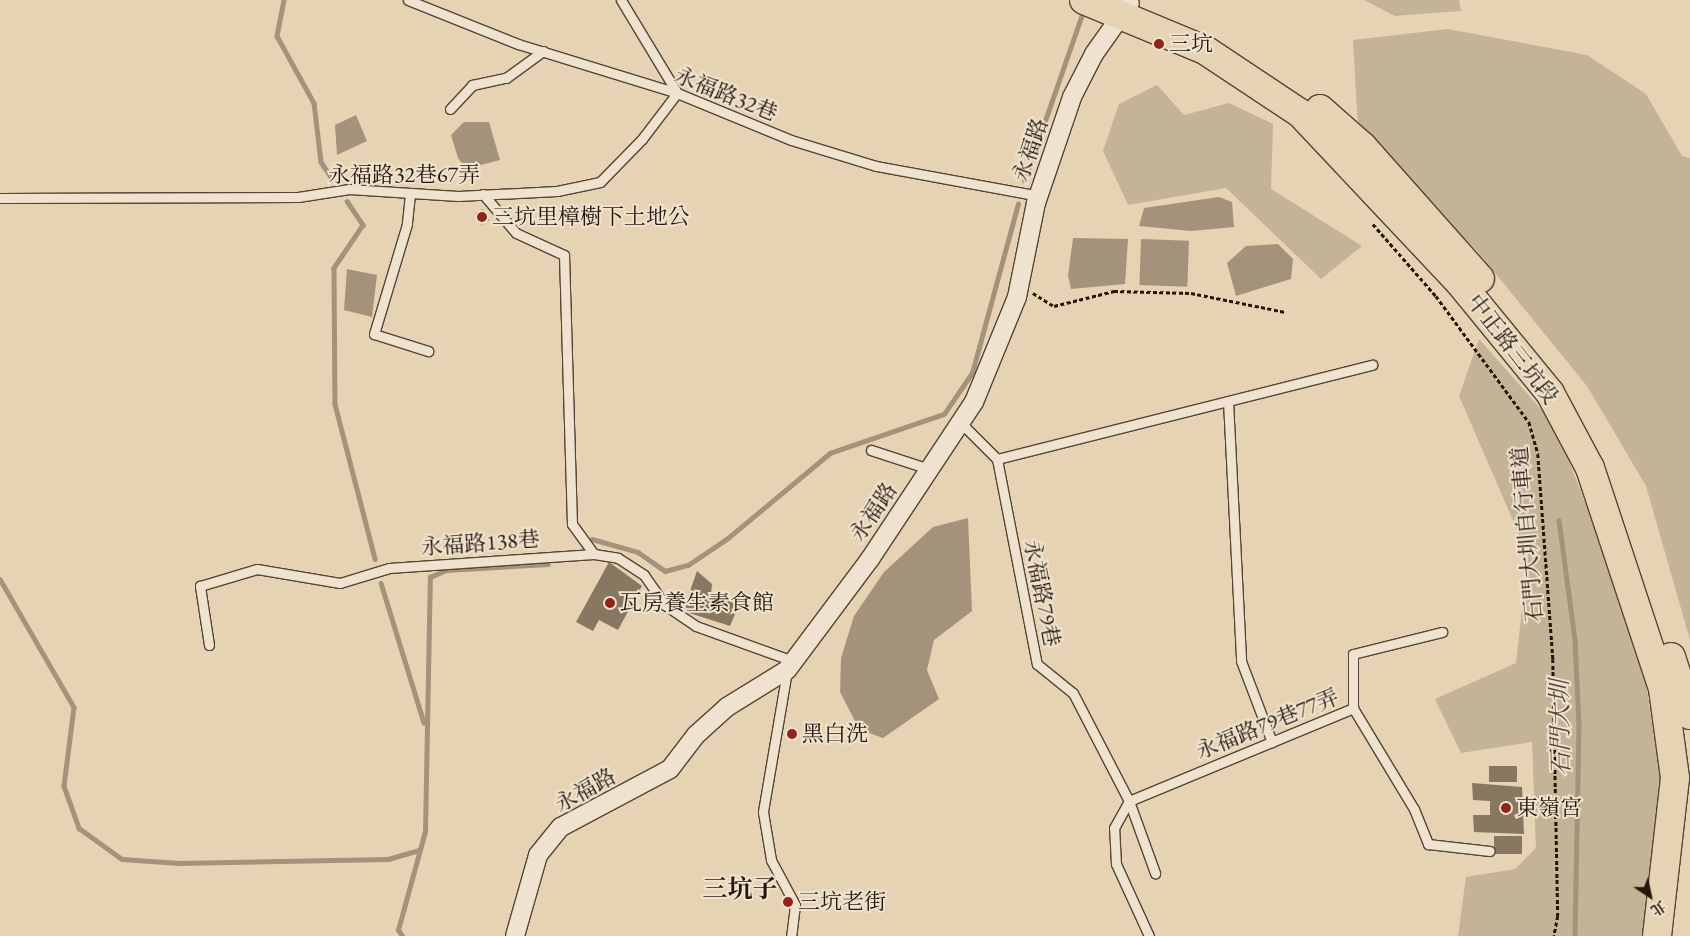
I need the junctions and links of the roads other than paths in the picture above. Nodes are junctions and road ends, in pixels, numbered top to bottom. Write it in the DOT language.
graph roads {
  1 [pos="408,0"];
  2 [pos="621,0"];
  3 [pos="1084,0"];
  4 [pos="1125,5"];
  5 [pos="543,51"];
  6 [pos="677,93"];
  7 [pos="450,109"];
  8 [pos="410,194"];
  9 [pos="483,194"];
  10 [pos="1039,196"];
  11 [pos="0,198"];
  12 [pos="428,351"];
  13 [pos="1372,365"];
  14 [pos="1228,401"];
  15 [pos="960,422"];
  16 [pos="871,450"];
  17 [pos="997,459"];
  18 [pos="929,468"];
  19 [pos="594,554"];
  20 [pos="1442,632"];
  21 [pos="209,645"];
  22 [pos="790,666"];
  23 [pos="1353,708"];
  24 [pos="1690,715"];
  25 [pos="1272,742"];
  26 [pos="1129,801"];
  27 [pos="1690,803"];
  28 [pos="1490,850"];
  29 [pos="1155,873"];
  30 [pos="515,936"];
  31 [pos="791,936"];
  32 [pos="1149,936"];
  33 [pos="1658,936"];
  34 [pos="1675,936"];
  1 -- 5 [label="lane, 永福路32巷"];
  2 -- 6 [label="lane"];
  3 -- 4 [label="main road, 中正路三坑段"];
  4 -- 10 [label="street, 永福路"];
  4 -- 24 [label="main road, 中正路三坑段"];
  4 -- 33 [label="main road, 中正路三坑段"];
  5 -- 6 [label="lane, 永福路32巷"];
  5 -- 7 [label="lane"];
  6 -- 9 [label="lane, 永福路32巷67弄"];
  6 -- 10 [label="lane, 永福路32巷"];
  8 -- 9 [label="lane, 永福路32巷67弄"];
  8 -- 11 [label="lane, 永福路32巷67弄"];
  8 -- 12 [label="lane"];
  9 -- 19 [label="lane"];
  10 -- 15 [label="street, 永福路"];
  13 -- 14 [label="lane"];
  14 -- 17 [label="lane"];
  14 -- 25 [label="lane"];
  15 -- 17 [label="lane"];
  15 -- 18 [label="street, 永福路"];
  16 -- 18 [label="lane"];
  17 -- 26 [label="lane, 永福路79巷"];
  18 -- 22 [label="street, 永福路"];
  19 -- 21 [label="lane, 永福路138巷"];
  19 -- 22 [label="lane, 永福路138巷"];
  20 -- 23 [label="lane"];
  22 -- 30 [label="street, 永福路"];
  22 -- 31 [label="lane"];
  23 -- 25 [label="lane, 永福路79巷77弄"];
  23 -- 28 [label="lane, 永福路79巷77弄"];
  25 -- 26 [label="lane, 永福路79巷77弄"];
  26 -- 29 [label="lane, 永福路79巷"];
  26 -- 32 [label="lane"];
  27 -- 34 [label="main road"];
}
